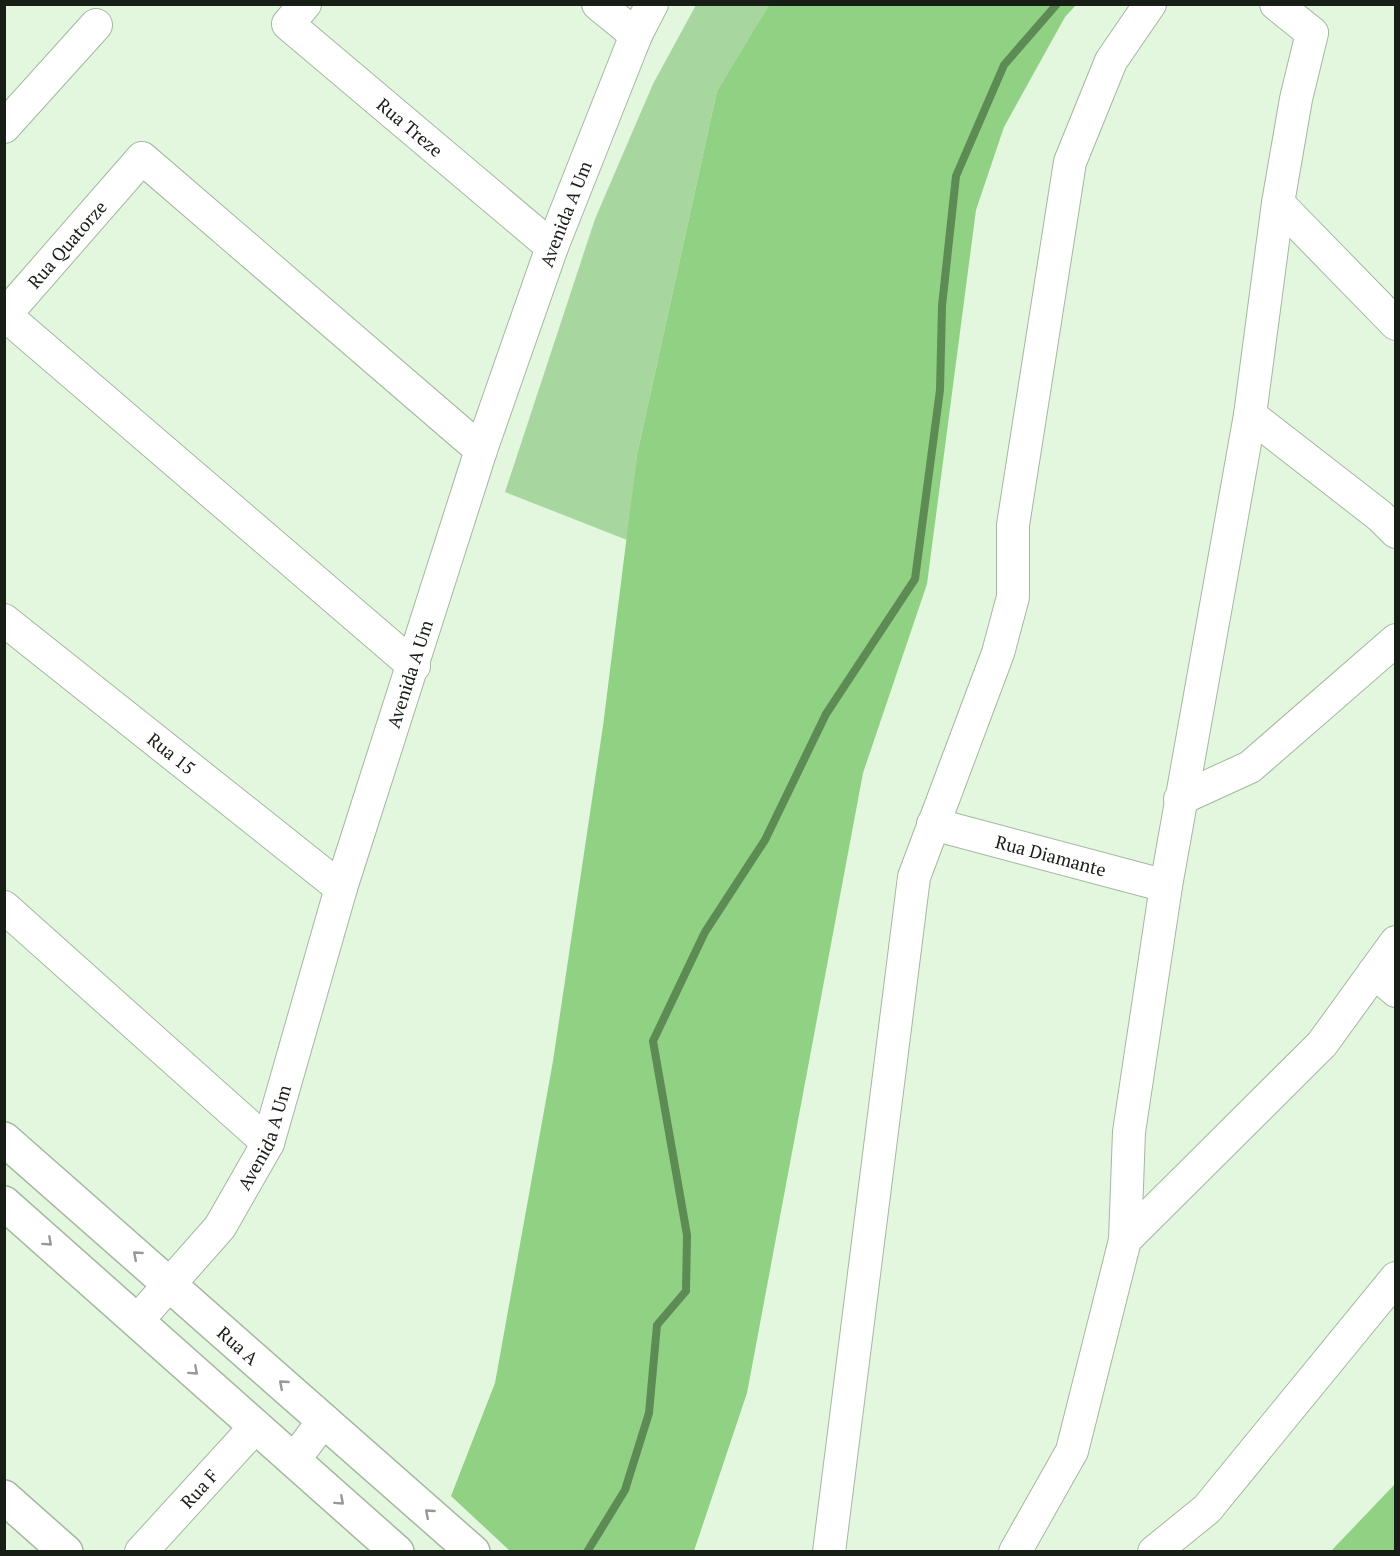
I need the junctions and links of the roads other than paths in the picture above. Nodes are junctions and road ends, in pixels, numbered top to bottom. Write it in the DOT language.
graph roads {
  1 [pos="305,4"];
  2 [pos="598,4"];
  3 [pos="652,4"];
  4 [pos="1150,4"];
  5 [pos="1276,4"];
  6 [pos="96,25"];
  7 [pos="636,35"];
  8 [pos="4,128"];
  9 [pos="1278,203"];
  10 [pos="552,247"];
  11 [pos="1395,324"];
  12 [pos="1250,415"];
  13 [pos="481,450"];
  14 [pos="1390,515"];
  15 [pos="4,620"];
  16 [pos="1395,640"];
  17 [pos="414,666"];
  18 [pos="1180,799"];
  19 [pos="933,824"];
  20 [pos="1166,886"];
  21 [pos="340,888"];
  22 [pos="4,907"];
  23 [pos="1395,942"];
  24 [pos="1385,981"];
  25 [pos="4,1138"];
  26 [pos="268,1143"];
  27 [pos="4,1203"];
  28 [pos="1125,1240"];
  29 [pos="1395,1278"];
  30 [pos="170,1284"];
  31 [pos="137,1321"];
  32 [pos="324,1420"];
  33 [pos="256,1426"];
  34 [pos="294,1460"];
  35 [pos="4,1497"];
  36 [pos="66,1551"];
  37 [pos="141,1551"];
  38 [pos="397,1551"];
  39 [pos="473,1551"];
  40 [pos="829,1551"];
  41 [pos="1015,1551"];
  42 [pos="1154,1551"];
  1 -- 10 [label="street, Rua Treze"];
  2 -- 7 [label="street"];
  3 -- 7 [label="street, Avenida A Um"];
  4 -- 19 [label="street"];
  5 -- 9 [label="street"];
  6 -- 8 [label="street"];
  7 -- 10 [label="street, Avenida A Um"];
  9 -- 11 [label="street"];
  9 -- 12 [label="street"];
  10 -- 13 [label="street, Avenida A Um"];
  12 -- 14 [label="street"];
  12 -- 18 [label="street"];
  13 -- 17 [label="street, Avenida A Um"];
  13 -- 17 [label="street, Rua Quatorze"];
  15 -- 21 [label="street, Rua 15"];
  16 -- 18 [label="street"];
  17 -- 21 [label="street, Avenida A Um"];
  18 -- 20 [label="street"];
  19 -- 20 [label="street, Rua Diamante"];
  19 -- 40 [label="street"];
  20 -- 28 [label="street"];
  21 -- 26 [label="street, Avenida A Um"];
  22 -- 26 [label="street"];
  23 -- 24 [label="street"];
  24 -- 28 [label="street"];
  30 -- 25 [label="street, Rua A, one-way"];
  26 -- 30 [label="street, Avenida A Um"];
  27 -- 31 [label="street, one-way"];
  28 -- 41 [label="street"];
  29 -- 42 [label="street"];
  30 -- 31 [label="street, Avenida A Um"];
  32 -- 30 [label="street, Rua A, one-way"];
  31 -- 33 [label="street, one-way"];
  32 -- 34 [label="street"];
  39 -- 32 [label="street, Rua A, one-way"];
  33 -- 34 [label="street"];
  33 -- 37 [label="street, Rua F"];
  34 -- 38 [label="street, one-way"];
  35 -- 36 [label="street"];
}
